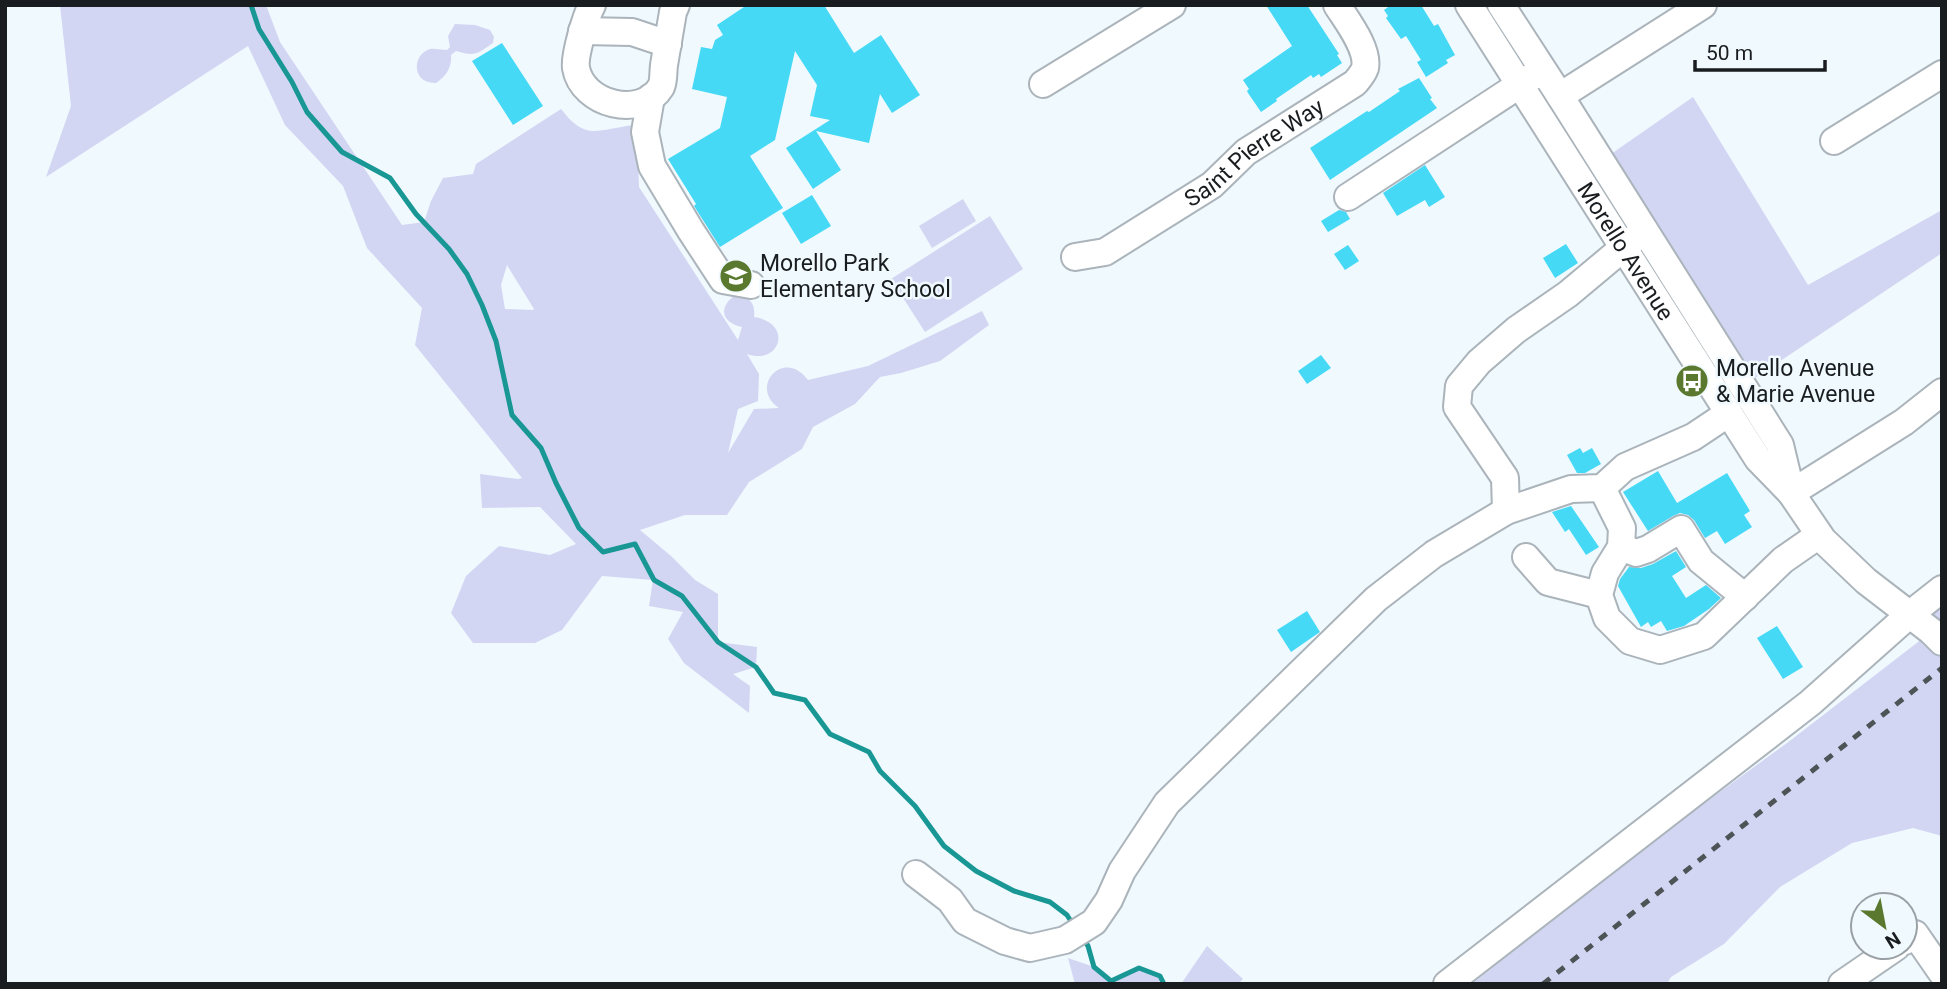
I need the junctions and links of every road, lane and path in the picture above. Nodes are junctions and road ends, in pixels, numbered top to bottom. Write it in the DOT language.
graph roads {
  1 [pos="593,5"];
  2 [pos="676,5"];
  3 [pos="1172,5"];
  4 [pos="1337,5"];
  5 [pos="1469,5"];
  6 [pos="1500,5"];
  7 [pos="1703,5"];
  8 [pos="582,32"];
  9 [pos="668,44"];
  10 [pos="1544,70"];
  11 [pos="1942,74"];
  12 [pos="1043,84"];
  13 [pos="1520,85"];
  14 [pos="1560,96"];
  15 [pos="651,97"];
  16 [pos="1834,141"];
  17 [pos="1348,197"];
  18 [pos="1645,231"];
  19 [pos="1623,247"];
  20 [pos="1075,257"];
  21 [pos="751,285"];
  22 [pos="1942,392"];
  23 [pos="1729,413"];
  24 [pos="1602,488"];
  25 [pos="1791,493"];
  26 [pos="1506,511"];
  27 [pos="1815,529"];
  28 [pos="1621,547"];
  29 [pos="1526,556"];
  30 [pos="1942,589"];
  31 [pos="1599,595"];
  32 [pos="1745,597"];
  33 [pos="1909,615"];
  34 [pos="1942,642"];
  35 [pos="916,874"];
  36 [pos="1919,940"];
  37 [pos="1876,961"];
  38 [pos="1942,973"];
  39 [pos="1447,984"];
  40 [pos="1842,984"];
  1 -- 8 [label="street"];
  2 -- 9 [label="street"];
  3 -- 12 [label="street"];
  4 -- 20 [label="street, Saint Pierre Way"];
  5 -- 13 [label="street, Morello Avenue"];
  6 -- 10 [label="street, Morello Avenue"];
  7 -- 14 [label="street"];
  8 -- 9 [label="street"];
  8 -- 15 [label="street"];
  9 -- 15 [label="street"];
  10 -- 13 [label="street"];
  10 -- 14 [label="street, Morello Avenue"];
  11 -- 16 [label="street"];
  13 -- 17 [label="street"];
  13 -- 19 [label="street, Morello Avenue"];
  14 -- 18 [label="street, Morello Avenue"];
  15 -- 21 [label="street"];
  18 -- 19 [label="street"];
  18 -- 25 [label="street, Morello Avenue"];
  19 -- 23 [label="street, Morello Avenue"];
  19 -- 26 [label="street"];
  22 -- 25 [label="street"];
  23 -- 24 [label="street"];
  23 -- 25 [label="street, Morello Avenue"];
  24 -- 26 [label="street"];
  24 -- 28 [label="street"];
  25 -- 27 [label="street, Morello Avenue"];
  26 -- 35 [label="street"];
  27 -- 32 [label="street"];
  27 -- 33 [label="street, Morello Avenue"];
  28 -- 31 [label="street"];
  28 -- 32 [label="street"];
  29 -- 31 [label="street"];
  30 -- 33 [label="street"];
  31 -- 32 [label="street"];
  33 -- 34 [label="street, Morello Avenue"];
  33 -- 39 [label="street"];
  36 -- 38 [label="street"];
  37 -- 40 [label="street"];
}
